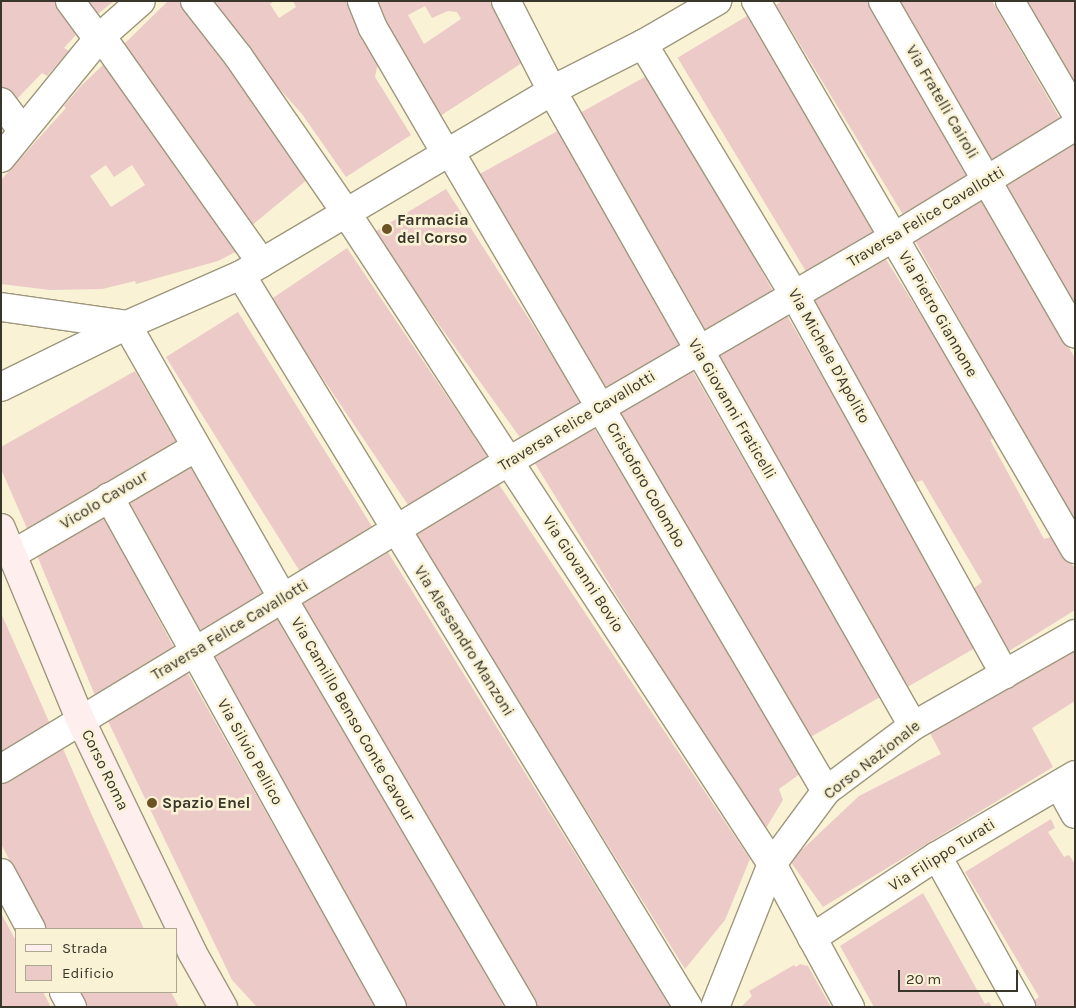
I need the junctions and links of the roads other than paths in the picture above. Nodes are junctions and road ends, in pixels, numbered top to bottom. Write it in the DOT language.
graph roads {
  1 [pos="70,1"];
  2 [pos="141,1"];
  3 [pos="195,1"];
  4 [pos="362,1"];
  5 [pos="506,1"];
  6 [pos="717,1"];
  7 [pos="756,1"];
  8 [pos="883,1"];
  9 [pos="1010,1"];
  10 [pos="99,37"];
  11 [pos="643,44"];
  12 [pos="552,91"];
  13 [pos="1,102"];
  14 [pos="1075,112"];
  15 [pos="1075,126"];
  16 [pos="22,130"];
  17 [pos="449,153"];
  18 [pos="1,158"];
  19 [pos="987,180"];
  20 [pos="346,214"];
  21 [pos="894,237"];
  22 [pos="251,268"];
  23 [pos="794,294"];
  24 [pos="1,307"];
  25 [pos="127,325"];
  26 [pos="1075,334"];
  27 [pos="698,350"];
  28 [pos="1,387"];
  29 [pos="601,407"];
  30 [pos="196,447"];
  31 [pos="509,461"];
  32 [pos="108,497"];
  33 [pos="1,528"];
  34 [pos="395,530"];
  35 [pos="1075,549"];
  36 [pos="13,554"];
  37 [pos="283,599"];
  38 [pos="1075,634"];
  39 [pos="194,650"];
  40 [pos="1006,674"];
  41 [pos="81,721"];
  42 [pos="913,726"];
  43 [pos="1,769"];
  44 [pos="1067,780"];
  45 [pos="826,791"];
  46 [pos="1075,814"];
  47 [pos="937,856"];
  48 [pos="772,864"];
  49 [pos="1,873"];
  50 [pos="30,928"];
  51 [pos="812,938"];
  52 [pos="65,993"];
  53 [pos="72,1007"];
  54 [pos="223,1007"];
  55 [pos="392,1007"];
  56 [pos="522,1007"];
  57 [pos="688,1007"];
  58 [pos="715,1007"];
  59 [pos="850,1007"];
  60 [pos="1021,1007"];
  1 -- 10 [label="street, Via Alessandro Manzoni"];
  2 -- 10 [label="street"];
  3 -- 20 [label="street, Via Giovanni Bovio"];
  4 -- 17 [label="street, Cristoforo Colombo"];
  5 -- 12 [label="street, Via Giovanni Fraticelli"];
  6 -- 11 [label="street"];
  7 -- 21 [label="street, Via Pietro Giannone"];
  8 -- 19 [label="street, Via Fratelli Cairoli"];
  9 -- 14 [label="street"];
  10 -- 16 [label="street"];
  10 -- 22 [label="street, Via Alessandro Manzoni"];
  11 -- 12 [label="street"];
  11 -- 23 [label="street, Via Michele D'Apolito"];
  12 -- 17 [label="street"];
  12 -- 27 [label="street, Via Giovanni Fraticelli"];
  13 -- 16 [label="street"];
  15 -- 19 [label="street, Traversa Felice Cavallotti"];
  16 -- 18 [label="street"];
  17 -- 20 [label="street"];
  17 -- 29 [label="street, Cristoforo Colombo"];
  19 -- 21 [label="street, Traversa Felice Cavallotti"];
  19 -- 26 [label="street, Via Fratelli Cairoli"];
  20 -- 22 [label="street"];
  20 -- 31 [label="street, Via Giovanni Bovio"];
  21 -- 23 [label="street, Traversa Felice Cavallotti"];
  21 -- 35 [label="street, Via Pietro Giannone"];
  22 -- 25 [label="street"];
  22 -- 34 [label="street, Via Alessandro Manzoni"];
  23 -- 27 [label="street, Traversa Felice Cavallotti"];
  23 -- 40 [label="street, Via Michele D'Apolito"];
  24 -- 25 [label="street"];
  25 -- 28 [label="street"];
  25 -- 30 [label="street, Via Camillo Benso Conte Cavour"];
  27 -- 29 [label="street, Traversa Felice Cavallotti"];
  27 -- 42 [label="street, Via Giovanni Fraticelli"];
  29 -- 31 [label="street, Traversa Felice Cavallotti"];
  29 -- 45 [label="street, Cristoforo Colombo"];
  30 -- 32 [label="street, Vicolo Cavour"];
  30 -- 37 [label="street, Via Camillo Benso Conte Cavour"];
  31 -- 34 [label="street, Traversa Felice Cavallotti"];
  31 -- 48 [label="street, Via Giovanni Bovio"];
  32 -- 36 [label="street, Vicolo Cavour"];
  32 -- 39 [label="street, Via Silvio Pellico"];
  33 -- 36 [label="main road, Corso Roma"];
  34 -- 37 [label="street, Traversa Felice Cavallotti"];
  34 -- 57 [label="street, Via Alessandro Manzoni"];
  36 -- 41 [label="main road, Corso Roma"];
  37 -- 39 [label="street, Traversa Felice Cavallotti"];
  37 -- 56 [label="street, Via Camillo Benso Conte Cavour"];
  38 -- 40 [label="street, Corso Nazionale"];
  39 -- 41 [label="street, Traversa Felice Cavallotti"];
  39 -- 55 [label="street, Via Silvio Pellico"];
  40 -- 42 [label="street, Corso Nazionale"];
  41 -- 43 [label="street, Traversa Felice Cavallotti"];
  41 -- 54 [label="main road, Corso Roma"];
  42 -- 45 [label="street, Corso Nazionale"];
  44 -- 46 [label="street"];
  44 -- 47 [label="street, Via Filippo Turati"];
  45 -- 48 [label="street, Corso Nazionale"];
  47 -- 51 [label="street, Via Filippo Turati"];
  47 -- 60 [label="street"];
  48 -- 51 [label="street, Via Giovanni Bovio"];
  48 -- 58 [label="street, Corso Nazionale"];
  49 -- 50 [label="street"];
  51 -- 59 [label="street, Via Giovanni Bovio"];
  52 -- 53 [label="street"];
}
